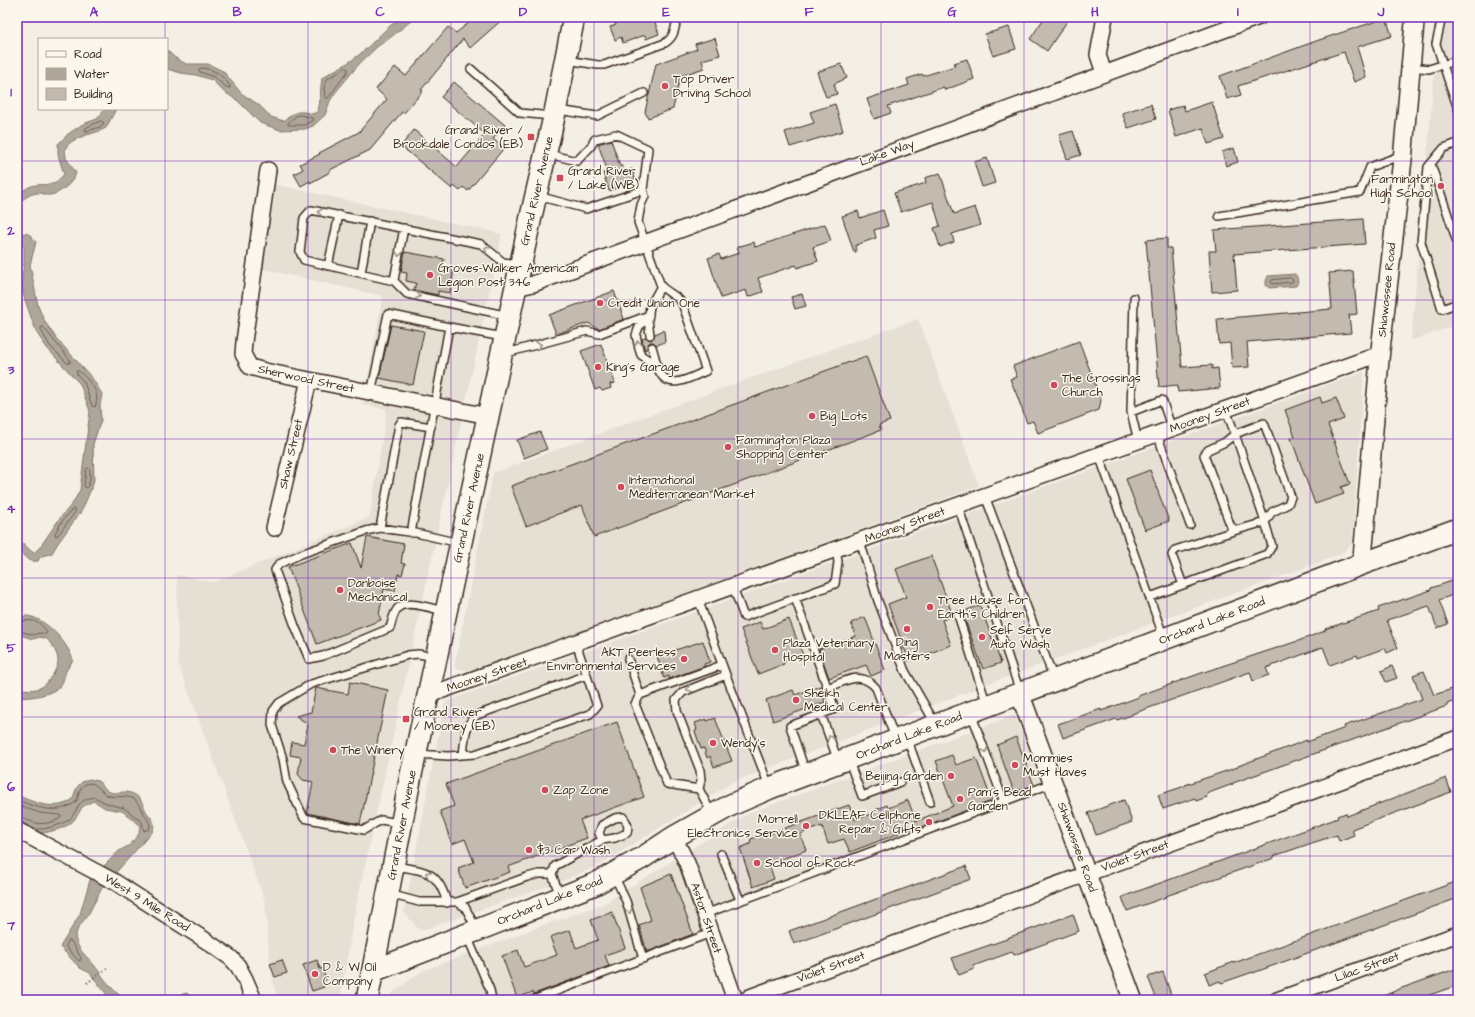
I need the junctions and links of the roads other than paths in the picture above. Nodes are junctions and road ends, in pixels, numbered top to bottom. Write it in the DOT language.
graph roads {
  1 [pos="574,17"];
  2 [pos="677,17"];
  3 [pos="1105,17"];
  4 [pos="1259,17"];
  5 [pos="1415,17"];
  6 [pos="1442,17"];
  7 [pos="566,60"];
  8 [pos="1458,60"];
  9 [pos="1443,65"];
  10 [pos="1410,67"];
  11 [pos="471,69"];
  12 [pos="1104,73"];
  13 [pos="644,93"];
  14 [pos="1458,109"];
  15 [pos="555,113"];
  16 [pos="1458,143"];
  17 [pos="546,153"];
  18 [pos="1403,155"];
  19 [pos="1431,164"];
  20 [pos="268,170"];
  21 [pos="643,190"];
  22 [pos="536,196"];
  23 [pos="339,215"];
  24 [pos="1219,216"];
  25 [pos="370,222"];
  26 [pos="404,228"];
  27 [pos="646,243"];
  28 [pos="1458,245"];
  29 [pos="521,264"];
  30 [pos="328,266"];
  31 [pos="361,273"];
  32 [pos="394,280"];
  33 [pos="661,286"];
  34 [pos="516,288"];
  35 [pos="1134,298"];
  36 [pos="1458,303"];
  37 [pos="649,315"];
  38 [pos="510,316"];
  39 [pos="449,327"];
  40 [pos="650,336"];
  41 [pos="503,346"];
  42 [pos="652,347"];
  43 [pos="1380,354"];
  44 [pos="658,366"];
  45 [pos="309,380"];
  46 [pos="371,393"];
  47 [pos="435,406"];
  48 [pos="1226,410"];
  49 [pos="1131,412"];
  50 [pos="488,416"];
  51 [pos="431,427"];
  52 [pos="1172,429"];
  53 [pos="1157,434"];
  54 [pos="1235,434"];
  55 [pos="1138,441"];
  56 [pos="1099,455"];
  57 [pos="985,496"];
  58 [pos="958,506"];
  59 [pos="1265,522"];
  60 [pos="1190,525"];
  61 [pos="274,528"];
  62 [pos="380,528"];
  63 [pos="1458,529"];
  64 [pos="1237,530"];
  65 [pos="411,533"];
  66 [pos="860,541"];
  67 [pos="461,544"];
  68 [pos="836,549"];
  69 [pos="1362,564"];
  70 [pos="1182,585"];
  71 [pos="733,587"];
  72 [pos="795,598"];
  73 [pos="1150,598"];
  74 [pos="698,599"];
  75 [pos="447,612"];
  76 [pos="958,616"];
  77 [pos="1165,639"];
  78 [pos="576,643"];
  79 [pos="437,657"];
  80 [pos="628,659"];
  81 [pos="722,665"];
  82 [pos="587,675"];
  83 [pos="726,676"];
  84 [pos="1055,681"];
  85 [pos="828,688"];
  86 [pos="1020,694"];
  87 [pos="429,695"];
  88 [pos="640,695"];
  89 [pos="980,710"];
  90 [pos="821,714"];
  91 [pos="937,726"];
  92 [pos="1458,738"];
  93 [pos="902,739"];
  94 [pos="416,754"];
  95 [pos="463,755"];
  96 [pos="843,761"];
  97 [pos="807,774"];
  98 [pos="900,782"];
  99 [pos="1053,783"];
  100 [pos="770,788"];
  101 [pos="699,789"];
  102 [pos="930,802"];
  103 [pos="1004,802"];
  104 [pos="712,815"];
  105 [pos="403,824"];
  106 [pos="19,836"];
  107 [pos="674,837"];
  108 [pos="602,840"];
  109 [pos="722,854"];
  110 [pos="394,866"];
  111 [pos="552,874"];
  112 [pos="614,874"];
  113 [pos="1087,874"];
  114 [pos="388,894"];
  115 [pos="560,899"];
  116 [pos="740,900"];
  117 [pos="457,902"];
  118 [pos="447,903"];
  119 [pos="705,914"];
  120 [pos="472,932"];
  121 [pos="711,933"];
  122 [pos="1458,934"];
  123 [pos="643,959"];
  124 [pos="373,971"];
  125 [pos="254,1000"];
  126 [pos="367,1000"];
  127 [pos="492,1000"];
  128 [pos="533,1000"];
  129 [pos="735,1000"];
  130 [pos="746,1000"];
  131 [pos="1133,1000"];
  132 [pos="1277,1000"];
  1 -- 7 [label="main road, Grand River Avenue"];
  2 -- 7 [label="lane"];
  3 -- 12 [label="street"];
  4 -- 12 [label="street, Lake Way"];
  5 -- 10 [label="street, Shiawassee Road"];
  6 -- 9 [label="lane"];
  7 -- 15 [label="main road, Grand River Avenue"];
  8 -- 9 [label="lane"];
  9 -- 10 [label="lane"];
  9 -- 14 [label="lane"];
  10 -- 18 [label="street, Shiawassee Road"];
  11 -- 15 [label="lane"];
  12 -- 27 [label="street, Lake Way"];
  13 -- 15 [label="lane"];
  15 -- 17 [label="main road, Grand River Avenue"];
  16 -- 19 [label="lane"];
  17 -- 21 [label="lane"];
  17 -- 22 [label="main road, Grand River Avenue"];
  18 -- 24 [label="lane"];
  18 -- 43 [label="street, Shiawassee Road"];
  19 -- 28 [label="lane"];
  19 -- 36 [label="lane"];
  20 -- 45 [label="street, Sherwood Street"];
  21 -- 22 [label="lane"];
  21 -- 27 [label="lane"];
  22 -- 29 [label="main road, Grand River Avenue"];
  23 -- 25 [label="lane"];
  23 -- 30 [label="lane"];
  23 -- 30 [label="lane, one-way"];
  25 -- 26 [label="lane"];
  25 -- 31 [label="lane"];
  29 -- 26 [label="lane, one-way"];
  26 -- 32 [label="lane, one-way"];
  27 -- 33 [label="lane"];
  27 -- 34 [label="street, Lake Way"];
  29 -- 34 [label="main road, Grand River Avenue"];
  30 -- 31 [label="lane"];
  31 -- 32 [label="lane"];
  32 -- 38 [label="lane, one-way"];
  33 -- 37 [label="lane"];
  33 -- 44 [label="lane"];
  34 -- 38 [label="main road, Grand River Avenue"];
  35 -- 49 [label="lane"];
  37 -- 40 [label="lane"];
  41 -- 37 [label="lane, one-way"];
  44 -- 37 [label="lane, one-way"];
  38 -- 41 [label="main road, Grand River Avenue"];
  39 -- 41 [label="lane"];
  39 -- 46 [label="lane"];
  39 -- 47 [label="lane"];
  41 -- 50 [label="main road, Grand River Avenue"];
  42 -- 44 [label="lane"];
  43 -- 48 [label="street, Mooney Street"];
  43 -- 69 [label="street, Shiawassee Road"];
  45 -- 46 [label="street, Sherwood Street"];
  45 -- 61 [label="street, Shaw Street"];
  46 -- 47 [label="street, Sherwood Street"];
  47 -- 50 [label="street, Sherwood Street"];
  47 -- 51 [label="lane"];
  48 -- 52 [label="street, Mooney Street"];
  48 -- 54 [label="lane"];
  49 -- 52 [label="lane"];
  49 -- 55 [label="lane"];
  50 -- 67 [label="main road, Grand River Avenue"];
  51 -- 62 [label="lane"];
  51 -- 65 [label="lane"];
  52 -- 53 [label="street, Mooney Street"];
  53 -- 55 [label="street, Mooney Street"];
  53 -- 60 [label="lane"];
  54 -- 59 [label="lane"];
  54 -- 59 [label="lane"];
  54 -- 64 [label="lane"];
  55 -- 56 [label="street, Mooney Street"];
  56 -- 57 [label="street, Mooney Street"];
  56 -- 73 [label="lane"];
  57 -- 58 [label="street, Mooney Street"];
  57 -- 84 [label="lane"];
  58 -- 66 [label="street, Mooney Street"];
  58 -- 86 [label="lane"];
  59 -- 64 [label="lane"];
  59 -- 70 [label="lane"];
  62 -- 65 [label="lane"];
  62 -- 75 [label="lane"];
  63 -- 69 [label="main road, Orchard Lake Road"];
  64 -- 70 [label="lane"];
  65 -- 67 [label="lane"];
  66 -- 68 [label="street, Mooney Street"];
  66 -- 91 [label="lane"];
  67 -- 75 [label="main road, Grand River Avenue"];
  68 -- 71 [label="street, Mooney Street"];
  68 -- 72 [label="lane"];
  69 -- 77 [label="main road, Orchard Lake Road"];
  70 -- 73 [label="lane"];
  71 -- 72 [label="lane"];
  71 -- 74 [label="street, Mooney Street"];
  72 -- 85 [label="lane"];
  73 -- 77 [label="lane"];
  74 -- 78 [label="street, Mooney Street"];
  74 -- 81 [label="lane"];
  75 -- 79 [label="main road, Grand River Avenue"];
  76 -- 89 [label="lane"];
  77 -- 84 [label="main road, Orchard Lake Road"];
  78 -- 82 [label="lane"];
  78 -- 87 [label="street, Mooney Street"];
  79 -- 87 [label="main road, Grand River Avenue"];
  79 -- 105 [label="lane"];
  80 -- 88 [label="lane"];
  81 -- 83 [label="lane"];
  81 -- 88 [label="lane"];
  82 -- 95 [label="lane"];
  82 -- 95 [label="lane"];
  83 -- 100 [label="lane"];
  83 -- 101 [label="lane, one-way"];
  84 -- 86 [label="main road, Orchard Lake Road"];
  85 -- 90 [label="lane"];
  85 -- 93 [label="lane"];
  86 -- 89 [label="main road, Orchard Lake Road"];
  86 -- 99 [label="street, Shiawassee Road"];
  87 -- 94 [label="main road, Grand River Avenue"];
  88 -- 101 [label="lane"];
  89 -- 91 [label="main road, Orchard Lake Road"];
  89 -- 103 [label="lane, one-way"];
  96 -- 90 [label="lane, one-way"];
  90 -- 97 [label="lane"];
  91 -- 93 [label="main road, Orchard Lake Road"];
  92 -- 113 [label="street, Violet Street"];
  93 -- 96 [label="main road, Orchard Lake Road"];
  93 -- 102 [label="lane"];
  94 -- 95 [label="lane"];
  94 -- 105 [label="main road, Grand River Avenue"];
  96 -- 97 [label="main road, Orchard Lake Road"];
  96 -- 98 [label="lane"];
  97 -- 100 [label="main road, Orchard Lake Road"];
  99 -- 103 [label="lane"];
  99 -- 113 [label="street, Shiawassee Road"];
  100 -- 104 [label="main road, Orchard Lake Road"];
  101 -- 104 [label="lane"];
  103 -- 116 [label="lane"];
  104 -- 107 [label="main road, Orchard Lake Road"];
  105 -- 110 [label="main road, Grand River Avenue"];
  106 -- 125 [label="street, West 9 Mile Road"];
  107 -- 112 [label="main road, Orchard Lake Road"];
  107 -- 119 [label="street, Astor Street"];
  108 -- 111 [label="lane"];
  109 -- 116 [label="lane"];
  110 -- 114 [label="main road, Grand River Avenue"];
  118 -- 110 [label="lane, one-way"];
  111 -- 115 [label="lane"];
  111 -- 117 [label="lane"];
  112 -- 115 [label="main road, Orchard Lake Road"];
  112 -- 123 [label="lane, one-way"];
  113 -- 130 [label="street, Violet Street"];
  113 -- 131 [label="street, Shiawassee Road"];
  114 -- 118 [label="lane"];
  114 -- 124 [label="main road, Grand River Avenue"];
  115 -- 120 [label="main road, Orchard Lake Road"];
  116 -- 119 [label="lane"];
  117 -- 118 [label="lane"];
  117 -- 120 [label="lane"];
  119 -- 121 [label="street, Astor Street"];
  120 -- 124 [label="main road, Orchard Lake Road"];
  120 -- 127 [label="lane"];
  121 -- 123 [label="lane"];
  121 -- 129 [label="street, Astor Street"];
  122 -- 132 [label="street, Lilac Street"];
  123 -- 128 [label="lane"];
  124 -- 126 [label="main road, Grand River Avenue"];
}
